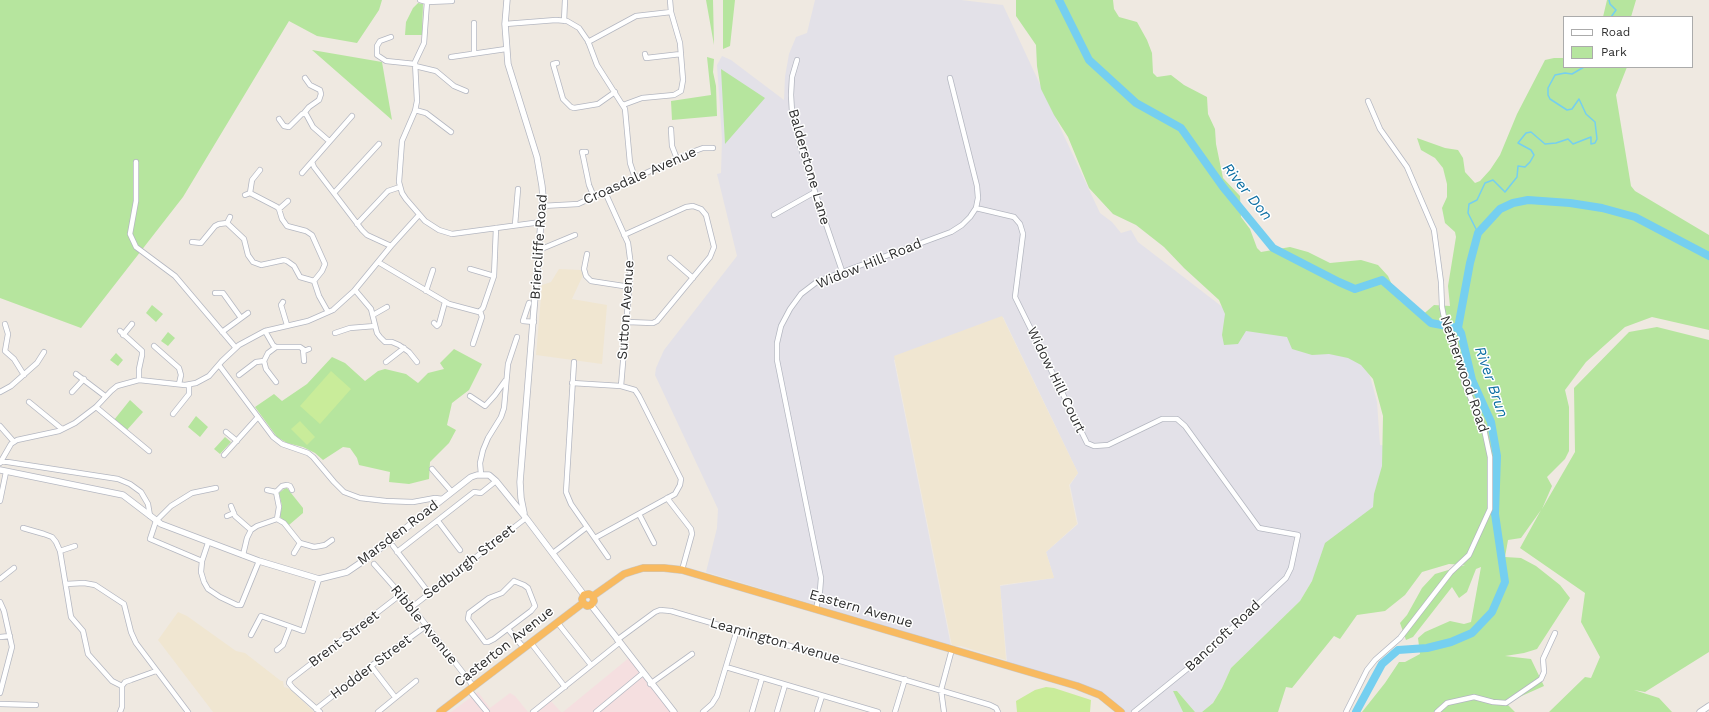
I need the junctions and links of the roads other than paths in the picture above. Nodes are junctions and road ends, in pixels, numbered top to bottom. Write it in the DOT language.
graph roads {
  1 [pos="420,0"];
  2 [pos="507,0"];
  3 [pos="566,0"];
  4 [pos="670,0"];
  5 [pos="427,2"];
  6 [pos="452,2"];
  7 [pos="671,12"];
  8 [pos="564,21"];
  9 [pos="474,23"];
  10 [pos="505,24"];
  11 [pos="391,37"];
  12 [pos="588,42"];
  13 [pos="506,49"];
  14 [pos="474,53"];
  15 [pos="681,54"];
  16 [pos="451,57"];
  17 [pos="646,57"];
  18 [pos="797,60"];
  19 [pos="554,64"];
  20 [pos="415,65"];
  21 [pos="305,78"];
  22 [pos="950,78"];
  23 [pos="466,91"];
  24 [pos="615,92"];
  25 [pos="1368,101"];
  26 [pos="623,105"];
  27 [pos="415,110"];
  28 [pos="304,113"];
  29 [pos="352,116"];
  30 [pos="279,119"];
  31 [pos="671,129"];
  32 [pos="447,131"];
  33 [pos="329,141"];
  34 [pos="379,144"];
  35 [pos="713,148"];
  36 [pos="583,152"];
  37 [pos="677,158"];
  38 [pos="136,162"];
  39 [pos="312,162"];
  40 [pos="260,170"];
  41 [pos="302,173"];
  42 [pos="635,178"];
  43 [pos="400,187"];
  44 [pos="518,190"];
  45 [pos="250,192"];
  46 [pos="606,192"];
  47 [pos="815,192"];
  48 [pos="334,193"];
  49 [pos="245,195"];
  50 [pos="594,197"];
  51 [pos="288,201"];
  52 [pos="542,206"];
  53 [pos="976,208"];
  54 [pos="279,209"];
  55 [pos="419,215"];
  56 [pos="774,215"];
  57 [pos="230,217"];
  58 [pos="541,222"];
  59 [pos="227,223"];
  60 [pos="357,224"];
  61 [pos="515,225"];
  62 [pos="496,228"];
  63 [pos="575,235"];
  64 [pos="624,235"];
  65 [pos="192,242"];
  66 [pos="391,246"];
  67 [pos="539,250"];
  68 [pos="584,257"];
  69 [pos="670,258"];
  70 [pos="378,262"];
  71 [pos="470,269"];
  72 [pos="842,271"];
  73 [pos="433,273"];
  74 [pos="494,276"];
  75 [pos="693,278"];
  76 [pos="314,281"];
  77 [pos="630,287"];
  78 [pos="355,290"];
  79 [pos="426,291"];
  80 [pos="215,293"];
  81 [pos="445,302"];
  82 [pos="529,302"];
  83 [pos="280,304"];
  84 [pos="387,307"];
  85 [pos="480,311"];
  86 [pos="328,312"];
  87 [pos="248,313"];
  88 [pos="373,315"];
  89 [pos="241,318"];
  90 [pos="534,322"];
  91 [pos="627,322"];
  92 [pos="5,324"];
  93 [pos="132,324"];
  94 [pos="287,325"];
  95 [pos="375,326"];
  96 [pos="437,326"];
  97 [pos="265,331"];
  98 [pos="222,332"];
  99 [pos="335,333"];
  100 [pos="517,337"];
  101 [pos="473,344"];
  102 [pos="508,344"];
  103 [pos="154,346"];
  104 [pos="276,347"];
  105 [pos="513,347"];
  106 [pos="236,348"];
  107 [pos="309,348"];
  108 [pos="404,348"];
  109 [pos="304,351"];
  110 [pos="44,352"];
  111 [pos="264,361"];
  112 [pos="304,361"];
  113 [pos="386,362"];
  114 [pos="417,362"];
  115 [pos="574,362"];
  116 [pos="219,365"];
  117 [pos="240,372"];
  118 [pos="76,374"];
  119 [pos="24,375"];
  120 [pos="84,379"];
  121 [pos="506,379"];
  122 [pos="139,380"];
  123 [pos="276,382"];
  124 [pos="572,383"];
  125 [pos="178,384"];
  126 [pos="189,385"];
  127 [pos="621,386"];
  128 [pos="0,392"];
  129 [pos="72,392"];
  130 [pos="105,396"];
  131 [pos="470,396"];
  132 [pos="29,402"];
  133 [pos="96,407"];
  134 [pos="173,414"];
  135 [pos="258,417"];
  136 [pos="0,426"];
  137 [pos="62,429"];
  138 [pos="226,432"];
  139 [pos="237,441"];
  140 [pos="14,442"];
  141 [pos="150,451"];
  142 [pos="224,456"];
  143 [pos="1,462"];
  144 [pos="432,469"];
  145 [pos="3,471"];
  146 [pos="481,474"];
  147 [pos="496,481"];
  148 [pos="216,488"];
  149 [pos="267,490"];
  150 [pos="292,490"];
  151 [pos="276,492"];
  152 [pos="452,492"];
  153 [pos="521,498"];
  154 [pos="667,498"];
  155 [pos="444,499"];
  156 [pos="510,500"];
  157 [pos="0,501"];
  158 [pos="231,506"];
  159 [pos="234,513"];
  160 [pos="639,514"];
  161 [pos="150,516"];
  162 [pos="227,516"];
  163 [pos="525,517"];
  164 [pos="278,519"];
  165 [pos="156,520"];
  166 [pos="438,521"];
  167 [pos="295,525"];
  168 [pos="587,527"];
  169 [pos="22,528"];
  170 [pos="289,529"];
  171 [pos="251,530"];
  172 [pos="595,538"];
  173 [pos="332,540"];
  174 [pos="208,543"];
  175 [pos="300,543"];
  176 [pos="654,543"];
  177 [pos="75,546"];
  178 [pos="393,546"];
  179 [pos="1295,549"];
  180 [pos="460,550"];
  181 [pos="60,551"];
  182 [pos="397,552"];
  183 [pos="294,553"];
  184 [pos="553,553"];
  185 [pos="243,555"];
  186 [pos="608,557"];
  187 [pos="202,561"];
  188 [pos="259,561"];
  189 [pos="374,564"];
  190 [pos="14,568"];
  191 [pos="682,570"];
  192 [pos="0,579"];
  193 [pos="319,579"];
  194 [pos="66,584"];
  195 [pos="429,593"];
  196 [pos="400,595"];
  197 [pos="584,595"];
  198 [pos="593,596"];
  199 [pos="0,602"];
  200 [pos="583,604"];
  201 [pos="591,605"];
  202 [pos="412,607"];
  203 [pos="816,609"];
  204 [pos="558,622"];
  205 [pos="426,626"];
  206 [pos="290,627"];
  207 [pos="508,629"];
  208 [pos="736,630"];
  209 [pos="1555,633"];
  210 [pos="251,635"];
  211 [pos="10,636"];
  212 [pos="0,637"];
  213 [pos="618,642"];
  214 [pos="528,646"];
  215 [pos="952,649"];
  216 [pos="278,650"];
  217 [pos="692,654"];
  218 [pos="591,665"];
  219 [pos="371,666"];
  220 [pos="726,667"];
  221 [pos="156,671"];
  222 [pos="643,674"];
  223 [pos="762,678"];
  224 [pos="905,679"];
  225 [pos="416,681"];
  226 [pos="650,684"];
  227 [pos="785,685"];
  228 [pos="122,686"];
  229 [pos="565,687"];
  230 [pos="471,688"];
  231 [pos="941,690"];
  232 [pos="0,693"];
  233 [pos="822,696"];
  234 [pos="395,697"];
  235 [pos="0,704"];
  236 [pos="36,705"];
  237 [pos="1709,706"];
  238 [pos="318,710"];
  239 [pos="120,712"];
  240 [pos="188,712"];
  241 [pos="378,712"];
  242 [pos="440,712"];
  243 [pos="487,712"];
  244 [pos="533,712"];
  245 [pos="596,712"];
  246 [pos="674,712"];
  247 [pos="703,712"];
  248 [pos="752,712"];
  249 [pos="777,712"];
  250 [pos="818,712"];
  251 [pos="878,712"];
  252 [pos="895,712"];
  253 [pos="944,712"];
  254 [pos="998,712"];
  255 [pos="1121,712"];
  256 [pos="1134,712"];
  257 [pos="1346,712"];
  258 [pos="1437,712"];
  259 [pos="1700,712"];
  1 -- 5 [label="street"];
  2 -- 10 [label="street, Briercliffe Road"];
  3 -- 8 [label="street"];
  4 -- 7 [label="street"];
  5 -- 6 [label="street"];
  5 -- 20 [label="street"];
  7 -- 12 [label="street"];
  7 -- 15 [label="street"];
  8 -- 10 [label="street"];
  8 -- 12 [label="street"];
  9 -- 14 [label="street"];
  10 -- 13 [label="street, Briercliffe Road"];
  11 -- 20 [label="street"];
  12 -- 24 [label="street"];
  13 -- 14 [label="street"];
  13 -- 52 [label="street, Briercliffe Road"];
  14 -- 16 [label="street"];
  15 -- 17 [label="street"];
  15 -- 26 [label="street"];
  18 -- 47 [label="street, Balderstone Lane"];
  19 -- 24 [label="street"];
  20 -- 23 [label="street"];
  20 -- 27 [label="street"];
  21 -- 28 [label="street"];
  22 -- 53 [label="street"];
  24 -- 26 [label="street"];
  25 -- 257 [label="street, Netherwood Road"];
  26 -- 42 [label="street"];
  27 -- 32 [label="street"];
  27 -- 43 [label="street"];
  28 -- 30 [label="street"];
  28 -- 33 [label="street"];
  29 -- 33 [label="street"];
  31 -- 37 [label="street"];
  33 -- 39 [label="street"];
  34 -- 48 [label="street"];
  35 -- 37 [label="street, Croasdale Avenue"];
  36 -- 50 [label="street"];
  37 -- 42 [label="street, Croasdale Avenue"];
  38 -- 98 [label="street"];
  39 -- 41 [label="street"];
  39 -- 48 [label="street"];
  40 -- 45 [label="street"];
  42 -- 46 [label="street, Croasdale Avenue"];
  43 -- 55 [label="street"];
  43 -- 60 [label="street"];
  44 -- 61 [label="street"];
  45 -- 49 [label="street"];
  45 -- 54 [label="street"];
  46 -- 50 [label="street, Croasdale Avenue"];
  46 -- 64 [label="street, Sutton Avenue"];
  47 -- 56 [label="street"];
  47 -- 72 [label="street, Balderstone Lane"];
  48 -- 60 [label="street"];
  50 -- 52 [label="street, Croasdale Avenue"];
  51 -- 54 [label="street"];
  52 -- 58 [label="street, Briercliffe Road"];
  53 -- 72 [label="street, Widow Hill Road"];
  53 -- 179 [label="street, Widow Hill Court"];
  54 -- 76 [label="street"];
  55 -- 62 [label="street"];
  55 -- 66 [label="street"];
  57 -- 59 [label="street"];
  58 -- 61 [label="street"];
  58 -- 67 [label="street, Briercliffe Road"];
  59 -- 65 [label="street"];
  59 -- 76 [label="street"];
  60 -- 66 [label="street"];
  61 -- 62 [label="street"];
  62 -- 74 [label="street"];
  63 -- 67 [label="street"];
  64 -- 75 [label="street"];
  64 -- 77 [label="street, Sutton Avenue"];
  66 -- 70 [label="street"];
  67 -- 90 [label="street, Briercliffe Road"];
  68 -- 77 [label="street"];
  69 -- 75 [label="street"];
  70 -- 78 [label="street"];
  70 -- 79 [label="street"];
  71 -- 74 [label="street"];
  72 -- 203 [label="street, Widow Hill Road"];
  73 -- 79 [label="street"];
  74 -- 85 [label="street"];
  75 -- 91 [label="street"];
  76 -- 86 [label="street"];
  77 -- 91 [label="street, Sutton Avenue"];
  78 -- 86 [label="street"];
  78 -- 88 [label="street"];
  79 -- 81 [label="street"];
  80 -- 89 [label="street"];
  81 -- 85 [label="street"];
  81 -- 96 [label="street"];
  82 -- 90 [label="street"];
  83 -- 94 [label="street"];
  84 -- 88 [label="street"];
  85 -- 101 [label="street"];
  86 -- 94 [label="street"];
  87 -- 89 [label="street"];
  88 -- 95 [label="street"];
  89 -- 98 [label="street"];
  90 -- 153 [label="street, Briercliffe Road"];
  91 -- 127 [label="street, Sutton Avenue"];
  92 -- 119 [label="street"];
  93 -- 122 [label="street"];
  94 -- 97 [label="street"];
  95 -- 99 [label="street"];
  95 -- 108 [label="street"];
  97 -- 104 [label="street"];
  97 -- 106 [label="street"];
  98 -- 106 [label="street"];
  100 -- 105 [label="street"];
  102 -- 105 [label="street"];
  103 -- 125 [label="street"];
  104 -- 109 [label="street"];
  104 -- 111 [label="street"];
  105 -- 121 [label="street"];
  106 -- 116 [label="street"];
  107 -- 109 [label="street"];
  108 -- 113 [label="street"];
  108 -- 114 [label="street"];
  109 -- 112 [label="street"];
  110 -- 119 [label="street"];
  111 -- 117 [label="street"];
  111 -- 123 [label="street"];
  115 -- 124 [label="street"];
  116 -- 126 [label="street"];
  116 -- 135 [label="street"];
  118 -- 120 [label="street"];
  119 -- 128 [label="street"];
  120 -- 129 [label="street"];
  120 -- 130 [label="street"];
  121 -- 131 [label="street"];
  121 -- 146 [label="street"];
  122 -- 125 [label="street"];
  122 -- 130 [label="street"];
  124 -- 127 [label="street"];
  124 -- 168 [label="street"];
  125 -- 126 [label="street"];
  126 -- 134 [label="street"];
  127 -- 154 [label="street"];
  130 -- 133 [label="street"];
  132 -- 137 [label="street"];
  133 -- 137 [label="street"];
  133 -- 141 [label="street"];
  135 -- 139 [label="street"];
  135 -- 155 [label="street"];
  136 -- 140 [label="street"];
  137 -- 140 [label="street"];
  138 -- 139 [label="street"];
  139 -- 142 [label="street"];
  140 -- 143 [label="street"];
  143 -- 161 [label="street"];
  144 -- 152 [label="street"];
  145 -- 157 [label="street"];
  145 -- 161 [label="street"];
  146 -- 147 [label="street, Briercliffe Road"];
  146 -- 152 [label="street, Marsden Road"];
  147 -- 156 [label="street, Briercliffe Road"];
  147 -- 166 [label="street"];
  148 -- 165 [label="street"];
  149 -- 151 [label="street"];
  150 -- 151 [label="street"];
  151 -- 164 [label="street"];
  152 -- 155 [label="street, Marsden Road"];
  153 -- 156 [label="street"];
  153 -- 163 [label="street, Briercliffe Road"];
  154 -- 160 [label="street"];
  154 -- 191 [label="street"];
  155 -- 193 [label="street, Marsden Road"];
  156 -- 163 [label="street, Briercliffe Road"];
  158 -- 159 [label="street"];
  159 -- 162 [label="street"];
  159 -- 171 [label="street"];
  160 -- 172 [label="street"];
  160 -- 176 [label="street"];
  161 -- 165 [label="street"];
  163 -- 184 [label="street, Briercliffe Road"];
  163 -- 195 [label="street, Sedburgh Street"];
  164 -- 170 [label="street"];
  164 -- 171 [label="street"];
  165 -- 174 [label="street"];
  165 -- 187 [label="street"];
  166 -- 180 [label="street"];
  166 -- 182 [label="street"];
  167 -- 170 [label="street"];
  168 -- 172 [label="street"];
  168 -- 184 [label="street"];
  169 -- 181 [label="street"];
  170 -- 175 [label="street"];
  171 -- 185 [label="street"];
  172 -- 186 [label="street"];
  173 -- 175 [label="street"];
  174 -- 185 [label="street"];
  174 -- 187 [label="street"];
  175 -- 183 [label="street"];
  177 -- 181 [label="street"];
  178 -- 182 [label="street"];
  179 -- 256 [label="street, Bancroft Road"];
  181 -- 194 [label="street"];
  182 -- 195 [label="street"];
  184 -- 197 [label="street, Briercliffe Road"];
  185 -- 188 [label="street"];
  187 -- 188 [label="street"];
  188 -- 193 [label="street"];
  189 -- 196 [label="street, Ribble Avenue"];
  190 -- 192 [label="street"];
  191 -- 198 [label="highway, Eastern Avenue"];
  191 -- 203 [label="highway, Eastern Avenue"];
  193 -- 206 [label="street"];
  194 -- 221 [label="street"];
  194 -- 228 [label="street"];
  195 -- 202 [label="street, Sedburgh Street"];
  196 -- 202 [label="street, Ribble Avenue"];
  196 -- 238 [label="street, Brent Street"];
  197 -- 198 [label="highway"];
  197 -- 200 [label="highway"];
  198 -- 201 [label="highway"];
  199 -- 211 [label="street"];
  200 -- 201 [label="highway"];
  200 -- 204 [label="highway, Casterton Avenue"];
  201 -- 213 [label="street"];
  202 -- 205 [label="street, Ribble Avenue"];
  203 -- 215 [label="highway, Eastern Avenue"];
  204 -- 214 [label="highway, Casterton Avenue"];
  204 -- 218 [label="street"];
  205 -- 219 [label="street, Hodder Street"];
  205 -- 230 [label="street, Ribble Avenue"];
  206 -- 210 [label="street"];
  206 -- 216 [label="street"];
  207 -- 207 [label="street"];
  207 -- 214 [label="street"];
  208 -- 213 [label="street, Leamington Avenue"];
  208 -- 220 [label="street"];
  208 -- 224 [label="street, Leamington Avenue"];
  209 -- 258 [label="street"];
  211 -- 212 [label="street"];
  211 -- 232 [label="street"];
  213 -- 218 [label="street, Leamington Avenue"];
  213 -- 222 [label="street"];
  214 -- 229 [label="street"];
  214 -- 230 [label="highway, Casterton Avenue"];
  215 -- 231 [label="street"];
  215 -- 255 [label="highway, Eastern Avenue"];
  217 -- 226 [label="street"];
  218 -- 229 [label="street, Leamington Avenue"];
  219 -- 234 [label="street"];
  219 -- 238 [label="street, Hodder Street"];
  220 -- 223 [label="street"];
  220 -- 247 [label="street"];
  221 -- 228 [label="street"];
  221 -- 240 [label="street"];
  222 -- 226 [label="street"];
  222 -- 245 [label="street"];
  223 -- 227 [label="street"];
  223 -- 248 [label="street"];
  224 -- 231 [label="street, Leamington Avenue"];
  224 -- 252 [label="street"];
  225 -- 234 [label="street"];
  226 -- 246 [label="street"];
  227 -- 233 [label="street"];
  227 -- 249 [label="street"];
  228 -- 239 [label="street"];
  229 -- 244 [label="street, Leamington Avenue"];
  230 -- 242 [label="highway, Casterton Avenue"];
  230 -- 243 [label="street, Ribble Avenue"];
  231 -- 253 [label="street"];
  231 -- 254 [label="street, Leamington Avenue"];
  233 -- 250 [label="street"];
  233 -- 251 [label="street"];
  234 -- 241 [label="street"];
  235 -- 236 [label="street"];
  237 -- 259 [label="street"];
}
